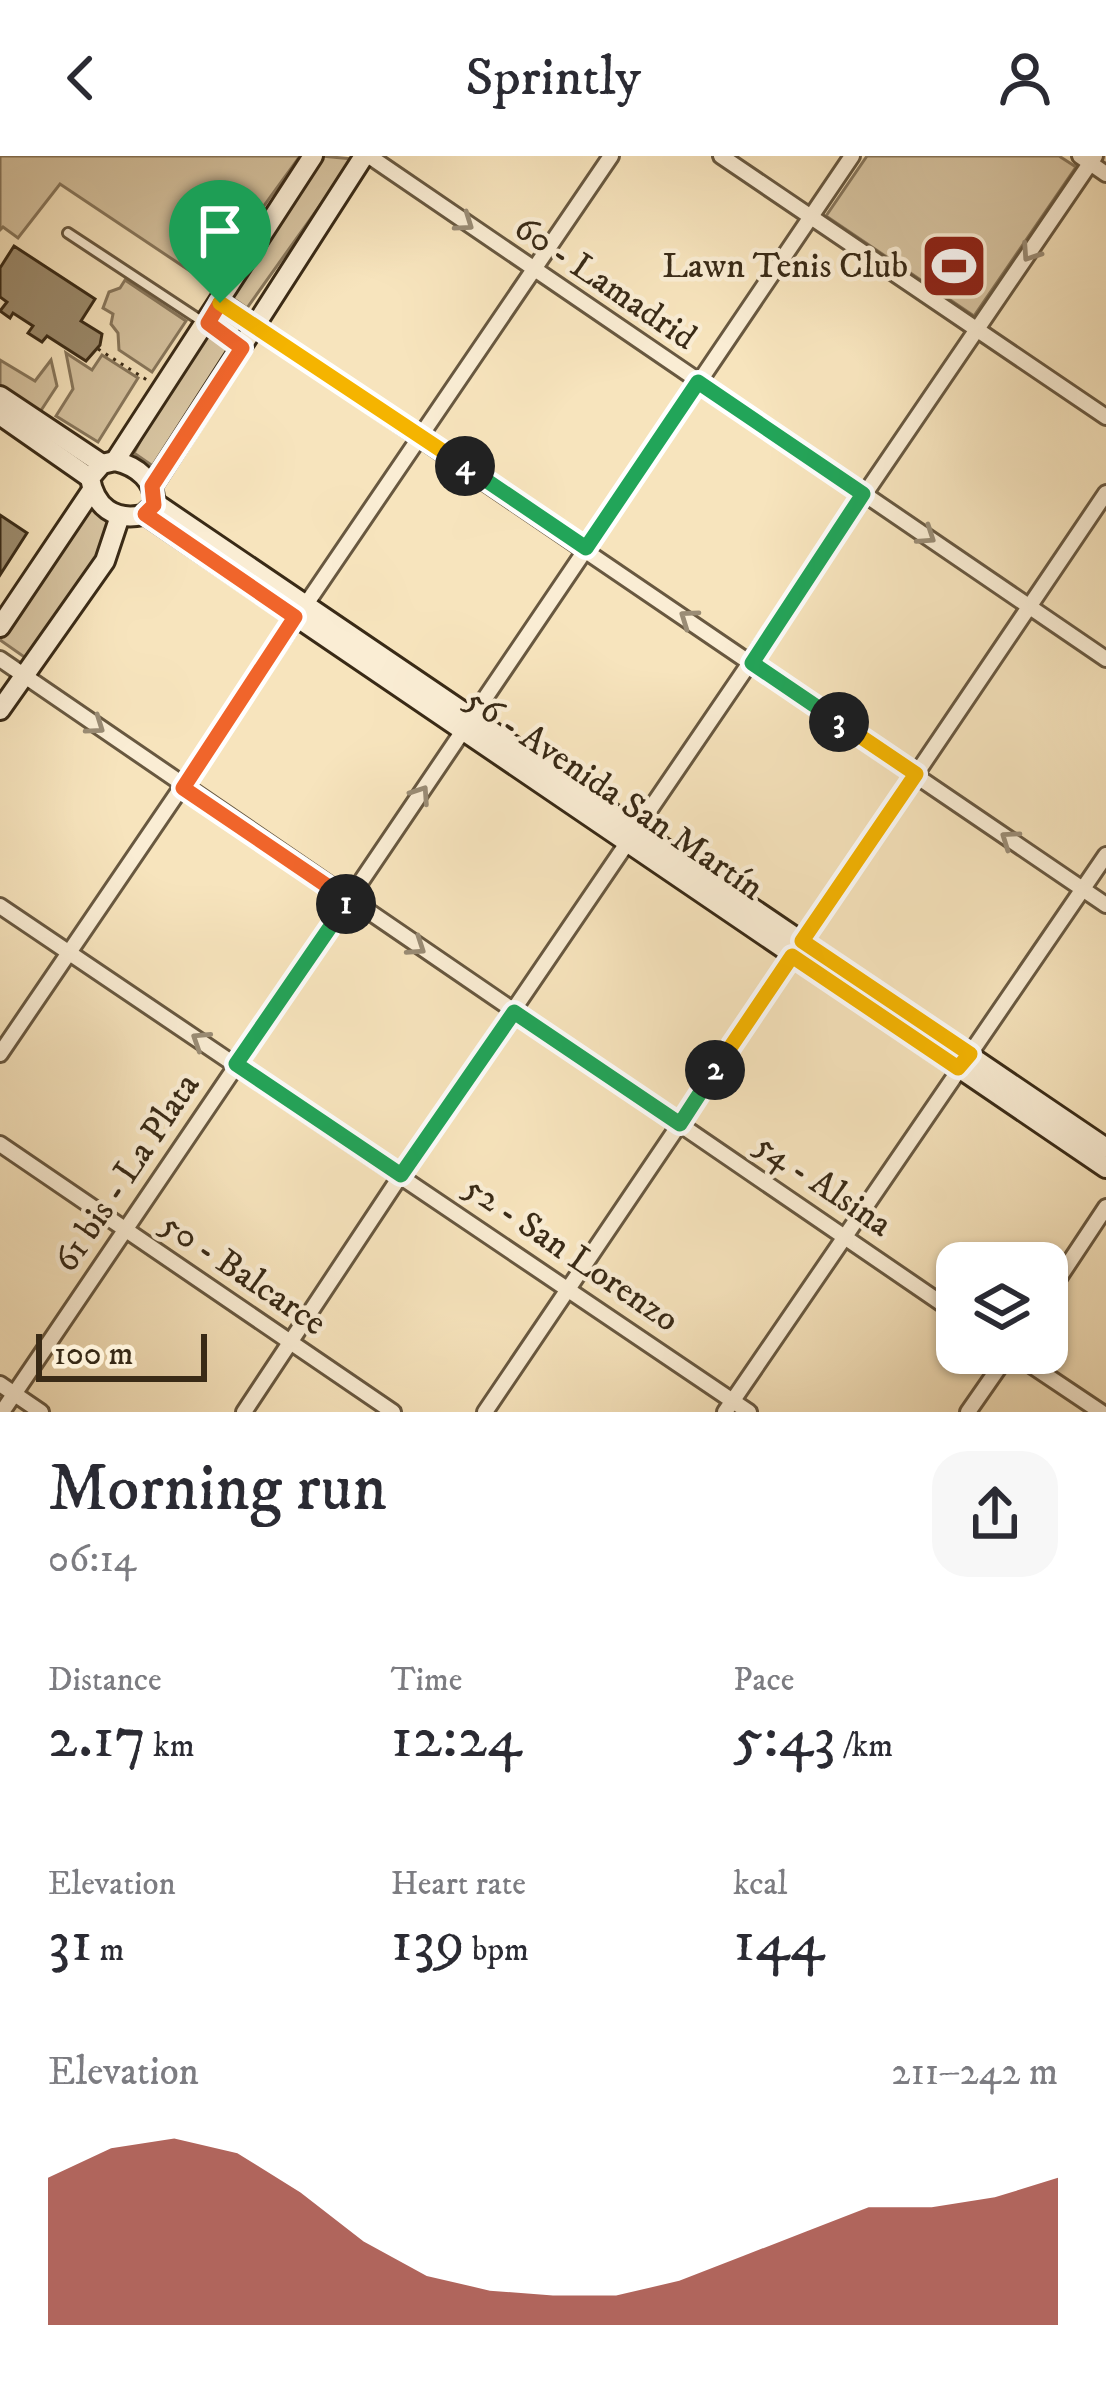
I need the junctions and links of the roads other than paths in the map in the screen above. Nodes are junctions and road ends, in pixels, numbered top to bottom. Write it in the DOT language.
graph roads {
  1 [pos="313,156"];
  2 [pos="367,156"];
  3 [pos="611,156"];
  4 [pos="721,156"];
  5 [pos="852,156"];
  6 [pos="1088,158"];
  7 [pos="1106,174"];
  8 [pos="810,218"];
  9 [pos="68,232"];
  10 [pos="531,269"];
  11 [pos="223,300"];
  12 [pos="208,323"];
  13 [pos="257,325"];
  14 [pos="979,330"];
  15 [pos="242,348"];
  16 [pos="698,382"];
  17 [pos="0,396"];
  18 [pos="0,415"];
  19 [pos="1106,417"];
  20 [pos="420,436"];
  21 [pos="100,473"];
  22 [pos="1106,493"];
  23 [pos="863,494"];
  24 [pos="150,500"];
  25 [pos="120,516"];
  26 [pos="586,548"];
  27 [pos="1031,606"];
  28 [pos="300,610"];
  29 [pos="0,627"];
  30 [pos="0,659"];
  31 [pos="1106,659"];
  32 [pos="752,663"];
  33 [pos="25,677"];
  34 [pos="0,710"];
  35 [pos="468,724"];
  36 [pos="916,774"];
  37 [pos="183,788"];
  38 [pos="633,837"];
  39 [pos="1106,855"];
  40 [pos="1082,889"];
  41 [pos="348,900"];
  42 [pos="0,905"];
  43 [pos="1106,905"];
  44 [pos="797,949"];
  45 [pos="68,953"];
  46 [pos="514,1012"];
  47 [pos="0,1054"];
  48 [pos="964,1061"];
  49 [pos="236,1064"];
  50 [pos="680,1124"];
  51 [pos="0,1144"];
  52 [pos="1106,1148"];
  53 [pos="1106,1168"];
  54 [pos="401,1175"];
  55 [pos="1106,1207"];
  56 [pos="124,1231"];
  57 [pos="845,1236"];
  58 [pos="1068,1264"];
  59 [pos="567,1288"];
  60 [pos="936,1299"];
  61 [pos="290,1342"];
  62 [pos="996,1374"];
  63 [pos="1043,1374"];
  64 [pos="0,1384"];
  65 [pos="14,1394"];
  66 [pos="729,1407"];
  67 [pos="2,1412"];
  68 [pos="41,1412"];
  69 [pos="244,1412"];
  70 [pos="393,1412"];
  71 [pos="484,1412"];
  72 [pos="749,1412"];
  73 [pos="968,1412"];
  74 [pos="1102,1412"];
  1 -- 11 [label="main road"];
  2 -- 10 [label="street, 60 - Lamadrid, one-way"];
  2 -- 13 [label="main road"];
  3 -- 10 [label="street"];
  4 -- 8 [label="street"];
  5 -- 8 [label="street, 61 bis - La Plata"];
  6 -- 7 [label="street"];
  6 -- 14 [label="street, one-way"];
  8 -- 14 [label="street"];
  8 -- 16 [label="street, 61 bis - La Plata"];
  9 -- 12 [label="lane"];
  10 -- 16 [label="street, 60 - Lamadrid"];
  10 -- 20 [label="street"];
  11 -- 12 [label="main road"];
  11 -- 13 [label="street"];
  12 -- 15 [label="lane"];
  12 -- 21 [label="main road"];
  13 -- 15 [label="main road"];
  13 -- 20 [label="street"];
  14 -- 19 [label="street"];
  14 -- 23 [label="street"];
  15 -- 24 [label="main road"];
  16 -- 23 [label="street, 60 - Lamadrid"];
  16 -- 26 [label="street, 61 bis - La Plata"];
  17 -- 21 [label="main road"];
  18 -- 21 [label="main road"];
  20 -- 26 [label="street"];
  20 -- 28 [label="street"];
  21 -- 24 [label="main road, 56 - Avenida San Martín"];
  21 -- 25 [label="main road"];
  21 -- 29 [label="main road"];
  22 -- 27 [label="street"];
  23 -- 27 [label="street, 60 - Lamadrid, one-way"];
  23 -- 32 [label="street"];
  24 -- 25 [label="main road"];
  24 -- 28 [label="main road, 56 - Avenida San Martín"];
  25 -- 33 [label="main road"];
  32 -- 26 [label="street, one-way"];
  26 -- 35 [label="street, 61 bis - La Plata"];
  27 -- 31 [label="street, 60 - Lamadrid"];
  27 -- 36 [label="street"];
  28 -- 35 [label="main road, 56 - Avenida San Martín"];
  28 -- 37 [label="street"];
  30 -- 33 [label="street, 54 - Alsina"];
  32 -- 36 [label="street"];
  32 -- 38 [label="street"];
  33 -- 34 [label="main road"];
  33 -- 37 [label="street, 54 - Alsina, one-way"];
  35 -- 38 [label="main road, 56 - Avenida San Martín"];
  41 -- 35 [label="street, 61 bis - La Plata, one-way"];
  40 -- 36 [label="street, one-way"];
  36 -- 44 [label="street"];
  37 -- 41 [label="street, 54 - Alsina"];
  37 -- 45 [label="street"];
  38 -- 44 [label="main road, 56 - Avenida San Martín"];
  38 -- 46 [label="street"];
  39 -- 40 [label="street"];
  40 -- 43 [label="street"];
  40 -- 48 [label="street"];
  41 -- 46 [label="street, 54 - Alsina, one-way"];
  41 -- 49 [label="street, 61 bis - La Plata"];
  42 -- 45 [label="street, 52 - San Lorenzo"];
  44 -- 48 [label="main road, 56 - Avenida San Martín"];
  44 -- 50 [label="street"];
  45 -- 47 [label="street"];
  49 -- 45 [label="street, 52 - San Lorenzo, one-way"];
  46 -- 50 [label="street, 54 - Alsina"];
  46 -- 54 [label="street"];
  48 -- 52 [label="main road, 56 - Avenida San Martín"];
  48 -- 53 [label="main road, 56 - Avenida San Martín"];
  48 -- 57 [label="street"];
  49 -- 54 [label="street, 52 - San Lorenzo"];
  49 -- 56 [label="street, 61 bis - La Plata"];
  50 -- 57 [label="street, 54 - Alsina"];
  50 -- 59 [label="street"];
  51 -- 56 [label="street, 50 - Balcarce"];
  54 -- 59 [label="street, 52 - San Lorenzo"];
  54 -- 61 [label="street"];
  55 -- 58 [label="street"];
  56 -- 61 [label="street, 50 - Balcarce"];
  56 -- 65 [label="street, 61 bis - La Plata"];
  57 -- 60 [label="street, 54 - Alsina"];
  57 -- 66 [label="street"];
  59 -- 66 [label="street, 52 - San Lorenzo"];
  59 -- 71 [label="street"];
  61 -- 69 [label="street"];
  61 -- 70 [label="street, 50 - Balcarce"];
  62 -- 73 [label="street"];
  63 -- 74 [label="street"];
  64 -- 65 [label="street"];
  65 -- 67 [label="street, 61 bis - La Plata"];
  65 -- 68 [label="street"];
  66 -- 72 [label="street, 52 - San Lorenzo"];
}
